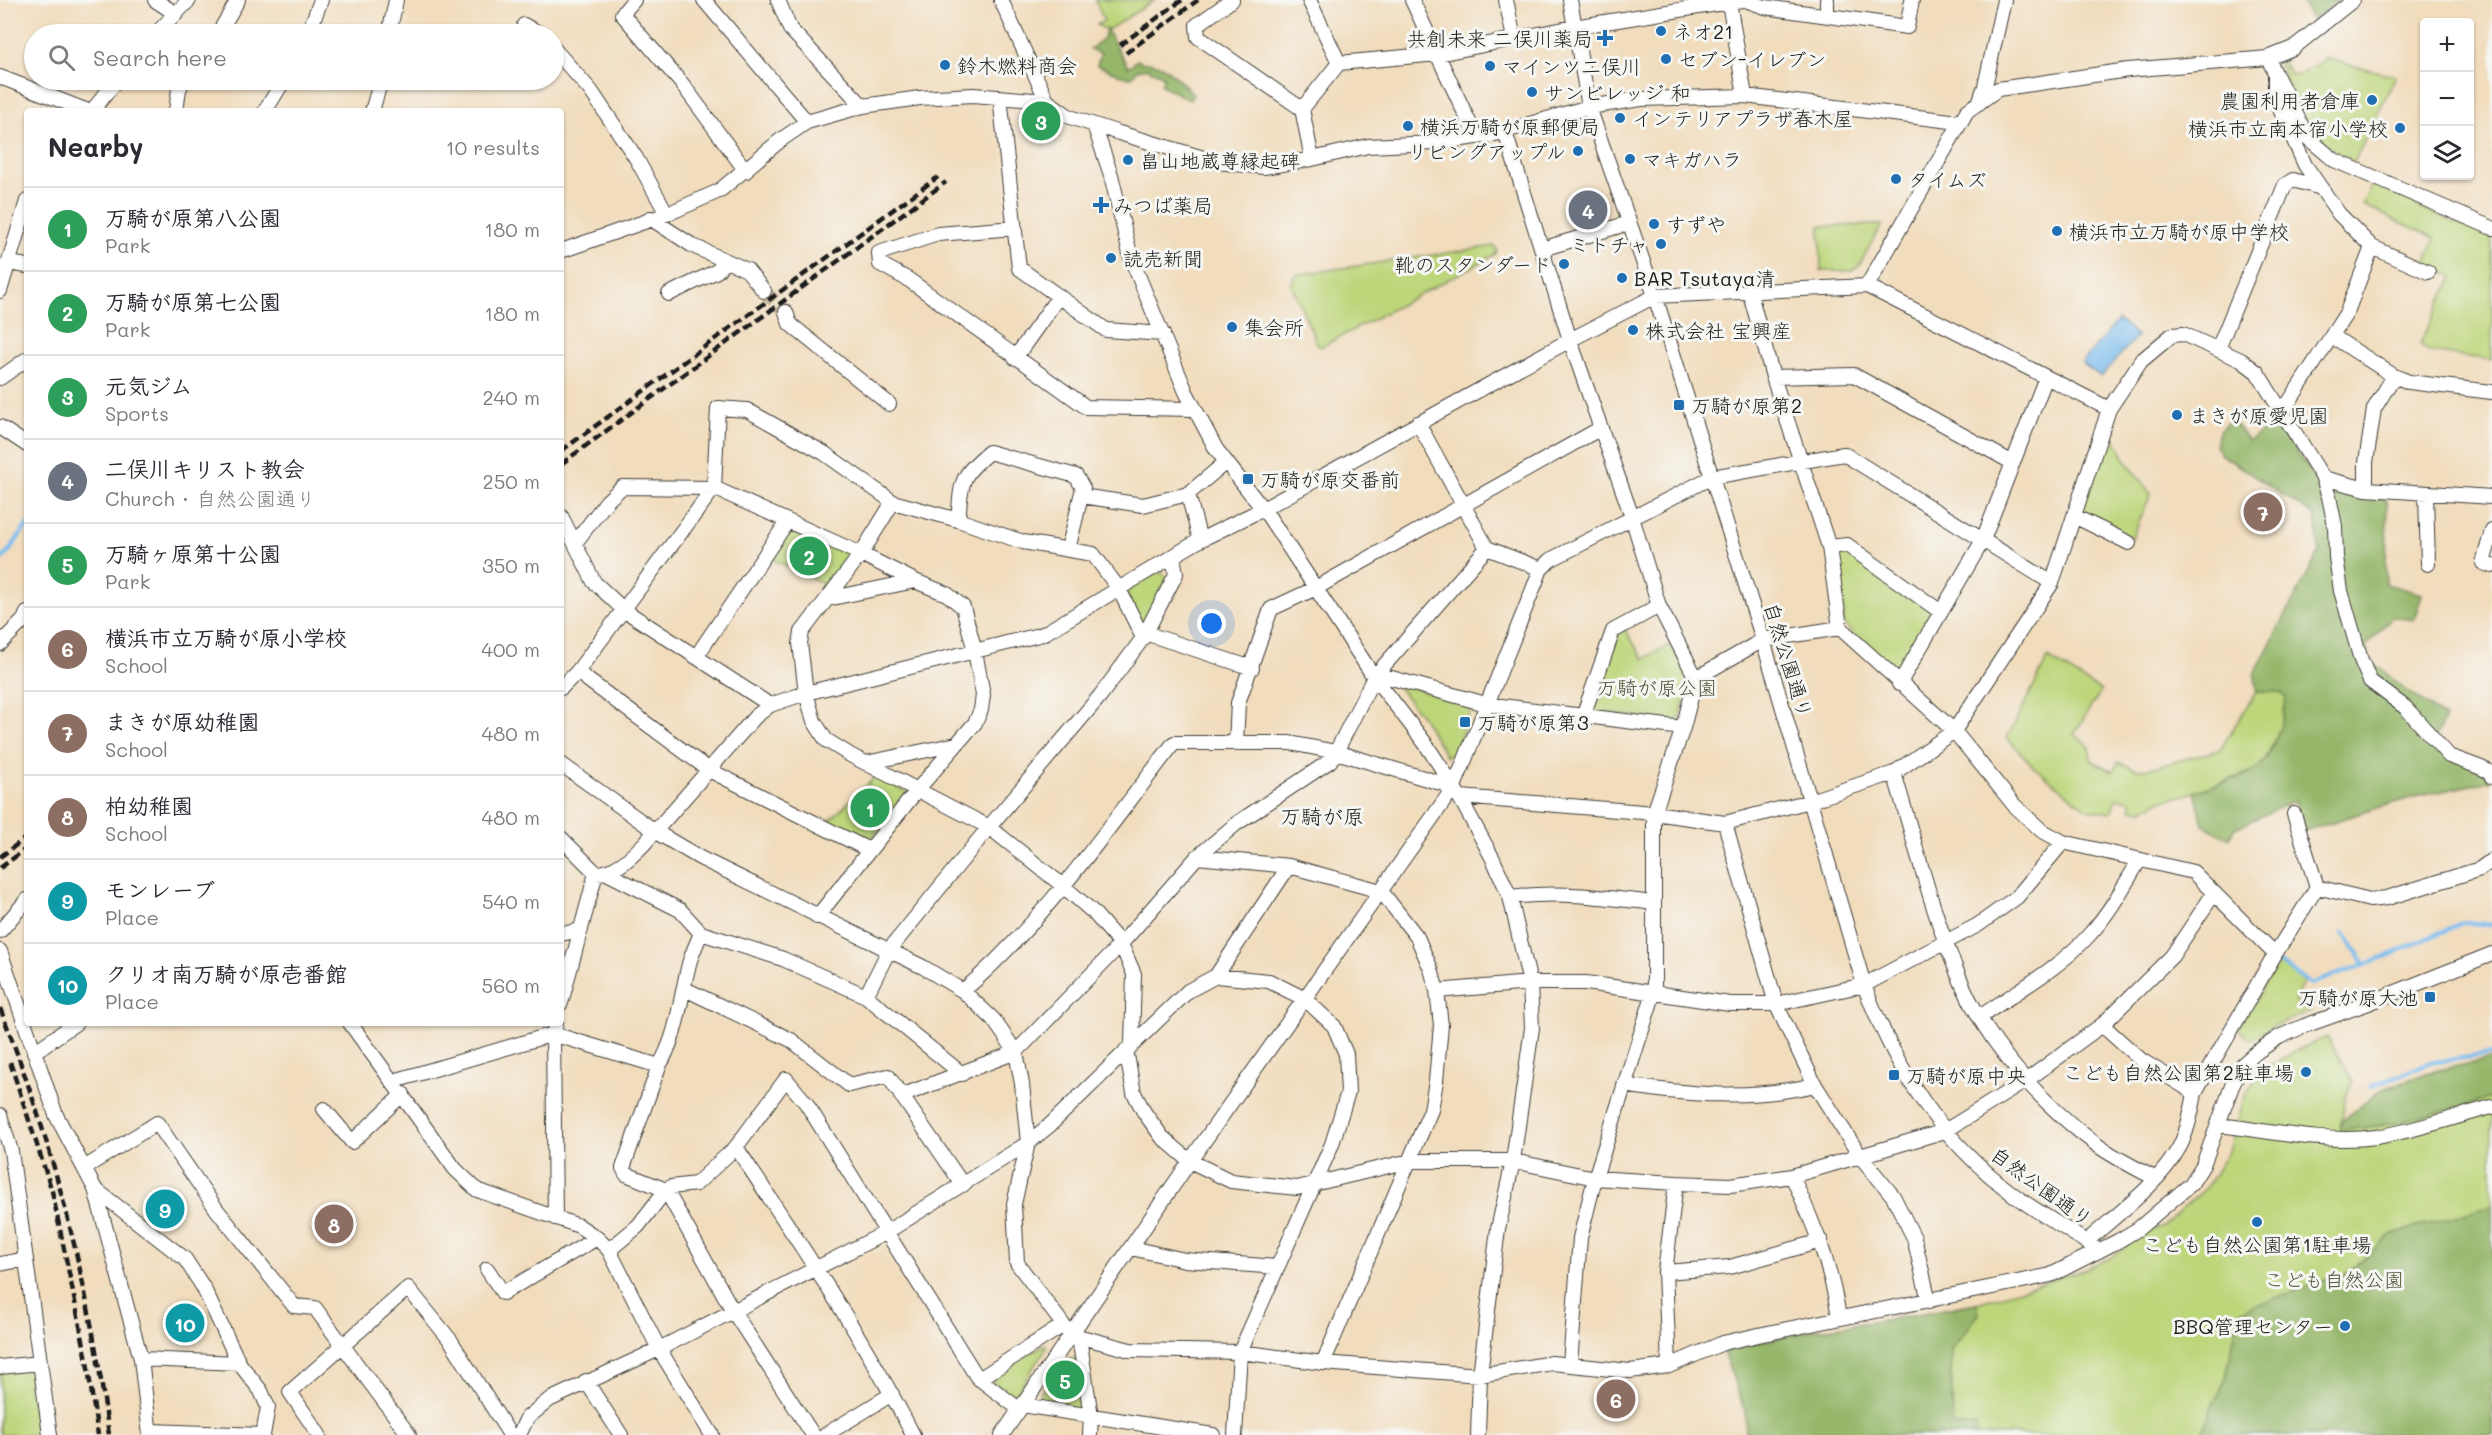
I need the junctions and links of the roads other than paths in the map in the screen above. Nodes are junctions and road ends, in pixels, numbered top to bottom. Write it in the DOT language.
graph roads {
  1 [pos="155,0"];
  2 [pos="189,0"];
  3 [pos="238,0"];
  4 [pos="321,0"];
  5 [pos="396,0"];
  6 [pos="634,0"];
  7 [pos="704,0"];
  8 [pos="778,0"];
  9 [pos="1000,0"];
  10 [pos="1232,0"];
  11 [pos="1310,0"];
  12 [pos="1412,0"];
  13 [pos="1506,0"];
  14 [pos="1570,0"];
  15 [pos="1827,0"];
  16 [pos="1912,0"];
  17 [pos="2004,0"];
  18 [pos="2353,0"];
  19 [pos="1738,1"];
  20 [pos="176,14"];
  21 [pos="1827,16"];
  22 [pos="166,24"];
  23 [pos="224,24"];
  24 [pos="312,24"];
  25 [pos="391,24"];
  26 [pos="1574,27"];
  27 [pos="1514,39"];
  28 [pos="1438,54"];
  29 [pos="2268,58"];
  30 [pos="564,61"];
  31 [pos="1339,63"];
  32 [pos="2274,73"];
  33 [pos="0,77"];
  34 [pos="24,89"];
  35 [pos="26,90"];
  36 [pos="108,90"];
  37 [pos="179,90"];
  38 [pos="278,90"];
  39 [pos="378,90"];
  40 [pos="1745,96"];
  41 [pos="1000,97"];
  42 [pos="1047,101"];
  43 [pos="1979,102"];
  44 [pos="863,106"];
  45 [pos="59,107"];
  46 [pos="1589,107"];
  47 [pos="93,108"];
  48 [pos="176,108"];
  49 [pos="267,108"];
  50 [pos="373,108"];
  51 [pos="1302,109"];
  52 [pos="807,122"];
  53 [pos="1959,122"];
  54 [pos="1094,125"];
  55 [pos="1505,132"];
  56 [pos="1476,137"];
  57 [pos="1312,159"];
  58 [pos="746,171"];
  59 [pos="2318,187"];
  60 [pos="24,209"];
  61 [pos="667,214"];
  62 [pos="650,218"];
  63 [pos="1629,223"];
  64 [pos="1015,228"];
  65 [pos="2492,228"];
  66 [pos="2372,247"];
  67 [pos="1542,249"];
  68 [pos="564,250"];
  69 [pos="725,261"];
  70 [pos="4,266"];
  71 [pos="24,266"];
  72 [pos="2428,272"];
  73 [pos="1867,286"];
  74 [pos="1749,290"];
  75 [pos="0,291"];
  76 [pos="765,291"];
  77 [pos="669,294"];
  78 [pos="1059,296"];
  79 [pos="1655,296"];
  80 [pos="786,312"];
  81 [pos="1163,334"];
  82 [pos="2332,336"];
  83 [pos="1570,340"];
  84 [pos="2218,349"];
  85 [pos="1015,358"];
  86 [pos="24,361"];
  87 [pos="2394,376"];
  88 [pos="1773,377"];
  89 [pos="2046,377"];
  90 [pos="0,378"];
  91 [pos="2492,392"];
  92 [pos="889,404"];
  93 [pos="1195,409"];
  94 [pos="2109,410"];
  95 [pos="2282,413"];
  96 [pos="1418,423"];
  97 [pos="0,427"];
  98 [pos="1600,428"];
  99 [pos="24,443"];
  100 [pos="1801,460"];
  101 [pos="1226,462"];
  102 [pos="2013,463"];
  103 [pos="1712,477"];
  104 [pos="2323,478"];
  105 [pos="714,488"];
  106 [pos="2366,489"];
  107 [pos="2426,493"];
  108 [pos="1188,494"];
  109 [pos="1081,496"];
  110 [pos="2492,497"];
  111 [pos="893,502"];
  112 [pos="1464,506"];
  113 [pos="1263,509"];
  114 [pos="2074,516"];
  115 [pos="1632,517"];
  116 [pos="958,520"];
  117 [pos="564,522"];
  118 [pos="787,522"];
  119 [pos="2492,531"];
  120 [pos="1200,540"];
  121 [pos="1983,540"];
  122 [pos="575,543"];
  123 [pos="2129,543"];
  124 [pos="1829,547"];
  125 [pos="1487,548"];
  126 [pos="1068,550"];
  127 [pos="861,554"];
  128 [pos="1173,556"];
  129 [pos="2428,564"];
  130 [pos="2492,566"];
  131 [pos="1541,569"];
  132 [pos="915,581"];
  133 [pos="2052,583"];
  134 [pos="1316,588"];
  135 [pos="1119,589"];
  136 [pos="827,599"];
  137 [pos="1659,606"];
  138 [pos="624,610"];
  139 [pos="1941,612"];
  140 [pos="24,620"];
  141 [pos="1840,628"];
  142 [pos="1144,635"];
  143 [pos="1763,640"];
  144 [pos="0,644"];
  145 [pos="975,651"];
  146 [pos="696,657"];
  147 [pos="1252,668"];
  148 [pos="577,672"];
  149 [pos="1375,675"];
  150 [pos="1696,678"];
  151 [pos="1899,684"];
  152 [pos="564,685"];
  153 [pos="806,693"];
  154 [pos="1486,704"];
  155 [pos="770,705"];
  156 [pos="1584,716"];
  157 [pos="1683,728"];
  158 [pos="1954,731"];
  159 [pos="957,744"];
  160 [pos="1236,744"];
  161 [pos="1336,752"];
  162 [pos="866,763"];
  163 [pos="564,766"];
  164 [pos="709,770"];
  165 [pos="1894,773"];
  166 [pos="2492,777"];
  167 [pos="918,789"];
  168 [pos="1457,792"];
  169 [pos="1810,801"];
  170 [pos="1654,813"];
  171 [pos="2294,814"];
  172 [pos="1725,823"];
  173 [pos="989,827"];
  174 [pos="656,832"];
  175 [pos="564,841"];
  176 [pos="2063,842"];
  177 [pos="869,850"];
  178 [pos="1197,857"];
  179 [pos="2492,860"];
  180 [pos="2139,861"];
  181 [pos="1289,866"];
  182 [pos="601,873"];
  183 [pos="1062,885"];
  184 [pos="2317,888"];
  185 [pos="1381,891"];
  186 [pos="2214,893"];
  187 [pos="1510,897"];
  188 [pos="24,903"];
  189 [pos="1654,903"];
  190 [pos="817,917"];
  191 [pos="581,930"];
  192 [pos="0,931"];
  193 [pos="564,933"];
  194 [pos="701,933"];
  195 [pos="1946,943"];
  196 [pos="1121,944"];
  197 [pos="890,950"];
  198 [pos="0,951"];
  199 [pos="2275,954"];
  200 [pos="2492,954"];
  201 [pos="1216,976"];
  202 [pos="1530,983"];
  203 [pos="1864,985"];
  204 [pos="685,990"];
  205 [pos="963,991"];
  206 [pos="1437,991"];
  207 [pos="564,992"];
  208 [pos="1654,992"];
  209 [pos="866,996"];
  210 [pos="1305,999"];
  211 [pos="1776,1004"];
  212 [pos="1980,1017"];
  213 [pos="24,1022"];
  214 [pos="2102,1025"];
  215 [pos="25,1026"];
  216 [pos="72,1026"];
  217 [pos="357,1026"];
  218 [pos="554,1028"];
  219 [pos="1129,1047"];
  220 [pos="34,1052"];
  221 [pos="1016,1053"];
  222 [pos="659,1066"];
  223 [pos="962,1074"];
  224 [pos="2027,1080"];
  225 [pos="394,1081"];
  226 [pos="1624,1085"];
  227 [pos="1815,1085"];
  228 [pos="2195,1093"];
  229 [pos="403,1094"];
  230 [pos="902,1096"];
  231 [pos="2492,1107"];
  232 [pos="324,1109"];
  233 [pos="0,1115"];
  234 [pos="2219,1125"];
  235 [pos="1945,1131"];
  236 [pos="1028,1143"];
  237 [pos="736,1147"];
  238 [pos="1860,1156"];
  239 [pos="1190,1161"];
  240 [pos="1410,1161"];
  241 [pos="1513,1161"];
  242 [pos="84,1168"];
  243 [pos="1792,1176"];
  244 [pos="1595,1178"];
  245 [pos="2156,1179"];
  246 [pos="1676,1183"];
  247 [pos="963,1185"];
  248 [pos="1312,1185"];
  249 [pos="95,1189"];
  250 [pos="666,1190"];
  251 [pos="555,1218"];
  252 [pos="885,1233"];
  253 [pos="597,1238"];
  254 [pos="1821,1241"];
  255 [pos="2086,1242"];
  256 [pos="1131,1248"];
  257 [pos="609,1250"];
  258 [pos="2099,1251"];
  259 [pos="26,1259"];
  260 [pos="0,1264"];
  261 [pos="1277,1267"];
  262 [pos="487,1269"];
  263 [pos="816,1269"];
  264 [pos="1665,1272"];
  265 [pos="1929,1301"];
  266 [pos="733,1311"];
  267 [pos="1839,1317"];
  268 [pos="1071,1332"];
  269 [pos="341,1345"];
  270 [pos="659,1349"];
  271 [pos="1240,1352"];
  272 [pos="141,1359"];
  273 [pos="40,1363"];
  274 [pos="239,1363"];
  275 [pos="1323,1363"];
  276 [pos="1570,1364"];
  277 [pos="0,1366"];
  278 [pos="1669,1366"];
  279 [pos="1480,1375"];
  280 [pos="979,1378"];
  281 [pos="586,1381"];
  282 [pos="892,1394"];
  283 [pos="1021,1407"];
  284 [pos="1091,1416"];
  285 [pos="150,1433"];
  286 [pos="50,1435"];
  287 [pos="263,1435"];
  288 [pos="319,1435"];
  289 [pos="409,1435"];
  290 [pos="510,1435"];
  291 [pos="519,1435"];
  292 [pos="621,1435"];
  293 [pos="712,1435"];
  294 [pos="813,1435"];
  295 [pos="825,1435"];
  296 [pos="913,1435"];
  297 [pos="1002,1435"];
  298 [pos="1090,1435"];
  299 [pos="1213,1435"];
  300 [pos="1235,1435"];
  301 [pos="1478,1435"];
  1 -- 20 [label="street"];
  2 -- 20 [label="street"];
  3 -- 23 [label="street"];
  4 -- 24 [label="street"];
  5 -- 25 [label="street"];
  6 -- 58 [label="street"];
  7 -- 52 [label="street"];
  8 -- 44 [label="street"];
  9 -- 42 [label="street"];
  10 -- 51 [label="street"];
  11 -- 31 [label="street"];
  12 -- 28 [label="street"];
  13 -- 27 [label="street"];
  14 -- 26 [label="street, 自然公園通り"];
  15 -- 21 [label="street"];
  16 -- 21 [label="street"];
  17 -- 43 [label="street"];
  18 -- 29 [label="street"];
  19 -- 21 [label="street"];
  19 -- 26 [label="street"];
  19 -- 40 [label="street"];
  20 -- 22 [label="street"];
  26 -- 27 [label="street"];
  26 -- 46 [label="street, 自然公園通り"];
  27 -- 28 [label="street"];
  28 -- 31 [label="street"];
  28 -- 56 [label="street"];
  29 -- 32 [label="street"];
  29 -- 43 [label="street"];
  30 -- 61 [label="street"];
  31 -- 51 [label="street"];
  32 -- 59 [label="street"];
  32 -- 65 [label="street"];
  33 -- 34 [label="street"];
  35 -- 45 [label="street"];
  36 -- 47 [label="street"];
  37 -- 48 [label="street"];
  38 -- 49 [label="street"];
  39 -- 50 [label="street"];
  40 -- 46 [label="street"];
  40 -- 53 [label="street"];
  41 -- 42 [label="street"];
  41 -- 44 [label="street"];
  41 -- 64 [label="street"];
  42 -- 54 [label="street"];
  43 -- 53 [label="street"];
  44 -- 52 [label="street"];
  46 -- 55 [label="street"];
  46 -- 63 [label="street, 自然公園通り"];
  51 -- 57 [label="street"];
  52 -- 58 [label="street"];
  53 -- 73 [label="street"];
  54 -- 57 [label="street"];
  54 -- 81 [label="street"];
  55 -- 56 [label="street"];
  55 -- 67 [label="street"];
  56 -- 57 [label="street"];
  58 -- 61 [label="street"];
  59 -- 66 [label="street"];
  59 -- 84 [label="street"];
  60 -- 70 [label="street"];
  61 -- 62 [label="street"];
  62 -- 68 [label="street"];
  62 -- 69 [label="street"];
  63 -- 67 [label="street"];
  63 -- 79 [label="street, 自然公園通り"];
  64 -- 78 [label="street"];
  64 -- 85 [label="street"];
  66 -- 72 [label="street"];
  66 -- 82 [label="street"];
  67 -- 83 [label="street"];
  69 -- 76 [label="street"];
  69 -- 77 [label="street"];
  70 -- 71 [label="street"];
  70 -- 75 [label="street"];
  73 -- 74 [label="street"];
  73 -- 89 [label="street"];
  74 -- 79 [label="street"];
  74 -- 88 [label="street"];
  78 -- 81 [label="street"];
  78 -- 85 [label="street"];
  79 -- 83 [label="street"];
  79 -- 103 [label="street, 自然公園通り"];
  80 -- 92 [label="street"];
  81 -- 93 [label="street"];
  82 -- 87 [label="street"];
  82 -- 95 [label="street"];
  83 -- 96 [label="street"];
  83 -- 98 [label="street"];
  84 -- 94 [label="street"];
  84 -- 95 [label="street"];
  85 -- 93 [label="street"];
  86 -- 90 [label="street"];
  87 -- 91 [label="street"];
  87 -- 106 [label="street"];
  88 -- 100 [label="street"];
  88 -- 102 [label="street"];
  89 -- 94 [label="street"];
  89 -- 102 [label="street"];
  93 -- 101 [label="street"];
  94 -- 114 [label="street"];
  95 -- 104 [label="street"];
  96 -- 112 [label="street"];
  96 -- 113 [label="street"];
  97 -- 99 [label="street"];
  98 -- 112 [label="street"];
  98 -- 115 [label="street"];
  100 -- 103 [label="street"];
  100 -- 121 [label="street"];
  100 -- 124 [label="street"];
  101 -- 108 [label="street"];
  101 -- 113 [label="street"];
  102 -- 121 [label="street"];
  103 -- 115 [label="street"];
  103 -- 143 [label="street, 自然公園通り"];
  104 -- 106 [label="street"];
  104 -- 166 [label="street"];
  105 -- 111 [label="street"];
  105 -- 118 [label="street"];
  105 -- 122 [label="street"];
  105 -- 138 [label="street"];
  106 -- 107 [label="street"];
  107 -- 110 [label="street"];
  107 -- 129 [label="street"];
  108 -- 109 [label="street"];
  108 -- 120 [label="street"];
  109 -- 116 [label="street"];
  109 -- 126 [label="street"];
  111 -- 116 [label="street"];
  111 -- 127 [label="street"];
  112 -- 125 [label="street"];
  112 -- 134 [label="street"];
  113 -- 120 [label="street"];
  113 -- 134 [label="street"];
  114 -- 123 [label="street"];
  114 -- 133 [label="street"];
  115 -- 131 [label="street"];
  115 -- 137 [label="street"];
  116 -- 126 [label="street"];
  117 -- 122 [label="street"];
  118 -- 127 [label="street"];
  118 -- 146 [label="street"];
  119 -- 130 [label="street"];
  120 -- 128 [label="street"];
  121 -- 133 [label="street"];
  121 -- 139 [label="street"];
  122 -- 138 [label="street"];
  124 -- 139 [label="street"];
  124 -- 141 [label="street"];
  125 -- 131 [label="street"];
  125 -- 149 [label="street"];
  126 -- 135 [label="street"];
  127 -- 132 [label="street"];
  127 -- 136 [label="street"];
  128 -- 135 [label="street"];
  128 -- 142 [label="street"];
  131 -- 154 [label="street"];
  132 -- 136 [label="street"];
  132 -- 145 [label="street"];
  133 -- 158 [label="street"];
  134 -- 147 [label="street"];
  134 -- 149 [label="street"];
  135 -- 142 [label="street"];
  135 -- 145 [label="street"];
  136 -- 153 [label="street"];
  137 -- 150 [label="street"];
  137 -- 156 [label="street"];
  138 -- 146 [label="street"];
  138 -- 148 [label="street"];
  139 -- 151 [label="street"];
  140 -- 144 [label="street"];
  141 -- 143 [label="street"];
  141 -- 151 [label="street"];
  142 -- 147 [label="street"];
  142 -- 173 [label="street"];
  143 -- 150 [label="street"];
  143 -- 169 [label="street, 自然公園通り"];
  145 -- 153 [label="street"];
  145 -- 159 [label="street"];
  146 -- 155 [label="street"];
  147 -- 160 [label="street"];
  148 -- 152 [label="street"];
  148 -- 164 [label="street"];
  149 -- 154 [label="street"];
  149 -- 161 [label="street"];
  149 -- 168 [label="street"];
  150 -- 157 [label="street"];
  151 -- 158 [label="street"];
  153 -- 155 [label="street"];
  153 -- 162 [label="street"];
  154 -- 156 [label="street"];
  154 -- 168 [label="street"];
  155 -- 164 [label="street"];
  156 -- 157 [label="street"];
  157 -- 170 [label="street"];
  158 -- 165 [label="street"];
  158 -- 176 [label="street"];
  159 -- 162 [label="street"];
  159 -- 167 [label="street"];
  160 -- 161 [label="street"];
  160 -- 183 [label="street"];
  161 -- 168 [label="street"];
  161 -- 178 [label="street"];
  162 -- 167 [label="street"];
  163 -- 174 [label="street"];
  164 -- 174 [label="street"];
  164 -- 177 [label="street"];
  165 -- 169 [label="street"];
  165 -- 195 [label="street"];
  167 -- 173 [label="street"];
  167 -- 177 [label="street"];
  168 -- 170 [label="street"];
  168 -- 185 [label="street"];
  168 -- 187 [label="street"];
  169 -- 172 [label="street"];
  169 -- 203 [label="street, 自然公園通り"];
  170 -- 172 [label="street"];
  170 -- 189 [label="street"];
  171 -- 184 [label="street"];
  172 -- 211 [label="street"];
  173 -- 183 [label="street"];
  173 -- 197 [label="street"];
  174 -- 182 [label="street"];
  174 -- 190 [label="street"];
  175 -- 182 [label="street"];
  176 -- 180 [label="street"];
  176 -- 195 [label="street"];
  177 -- 190 [label="street"];
  178 -- 181 [label="street"];
  178 -- 196 [label="street"];
  179 -- 184 [label="street"];
  180 -- 186 [label="street"];
  180 -- 212 [label="street"];
  181 -- 185 [label="street"];
  181 -- 201 [label="street"];
  182 -- 191 [label="street"];
  182 -- 194 [label="street"];
  183 -- 196 [label="street"];
  183 -- 205 [label="street"];
  184 -- 199 [label="street"];
  185 -- 206 [label="street"];
  185 -- 210 [label="street"];
  186 -- 199 [label="street"];
  186 -- 214 [label="street"];
  187 -- 189 [label="street"];
  187 -- 202 [label="street"];
  188 -- 192 [label="street"];
  189 -- 208 [label="street"];
  190 -- 197 [label="street"];
  191 -- 193 [label="street"];
  191 -- 207 [label="street"];
  194 -- 204 [label="street"];
  194 -- 209 [label="street"];
  195 -- 203 [label="street"];
  195 -- 212 [label="street"];
  196 -- 219 [label="street"];
  196 -- 221 [label="street"];
  197 -- 205 [label="street"];
  197 -- 209 [label="street"];
  198 -- 213 [label="street"];
  199 -- 228 [label="street"];
  200 -- 234 [label="street"];
  201 -- 210 [label="street"];
  201 -- 219 [label="street"];
  202 -- 206 [label="street"];
  202 -- 208 [label="street"];
  202 -- 241 [label="street"];
  203 -- 211 [label="street"];
  203 -- 235 [label="street, 自然公園通り"];
  204 -- 222 [label="street"];
  204 -- 230 [label="street"];
  205 -- 221 [label="street"];
  206 -- 240 [label="street"];
  208 -- 211 [label="street"];
  208 -- 226 [label="street"];
  209 -- 223 [label="street"];
  210 -- 239 [label="street"];
  210 -- 248 [label="street"];
  211 -- 227 [label="street"];
  212 -- 224 [label="street"];
  214 -- 224 [label="street"];
  214 -- 228 [label="street"];
  215 -- 220 [label="street"];
  216 -- 220 [label="street"];
  217 -- 225 [label="street"];
  218 -- 222 [label="street"];
  218 -- 225 [label="street"];
  218 -- 251 [label="street"];
  219 -- 236 [label="street"];
  219 -- 239 [label="street"];
  220 -- 242 [label="street"];
  221 -- 223 [label="street"];
  221 -- 236 [label="street"];
  222 -- 250 [label="street"];
  223 -- 230 [label="street"];
  224 -- 235 [label="street"];
  224 -- 245 [label="street"];
  225 -- 229 [label="street"];
  226 -- 227 [label="street"];
  226 -- 244 [label="street"];
  227 -- 238 [label="street"];
  228 -- 245 [label="street"];
  229 -- 232 [label="street"];
  229 -- 251 [label="street"];
  230 -- 247 [label="street"];
  231 -- 234 [label="street"];
  233 -- 259 [label="street"];
  234 -- 258 [label="street"];
  235 -- 238 [label="street"];
  235 -- 255 [label="street, 自然公園通り"];
  236 -- 247 [label="street"];
  236 -- 268 [label="street"];
  237 -- 250 [label="street"];
  237 -- 252 [label="street"];
  237 -- 263 [label="street"];
  238 -- 243 [label="street"];
  238 -- 265 [label="street"];
  239 -- 248 [label="street"];
  239 -- 256 [label="street"];
  240 -- 241 [label="street"];
  240 -- 248 [label="street"];
  240 -- 275 [label="street"];
  241 -- 244 [label="street"];
  241 -- 279 [label="street"];
  242 -- 249 [label="street"];
  242 -- 269 [label="street"];
  243 -- 246 [label="street"];
  243 -- 254 [label="street"];
  244 -- 246 [label="street"];
  244 -- 276 [label="street"];
  245 -- 255 [label="street"];
  246 -- 264 [label="street"];
  247 -- 252 [label="street"];
  248 -- 261 [label="street"];
  249 -- 272 [label="street"];
  249 -- 274 [label="street"];
  250 -- 257 [label="street"];
  250 -- 266 [label="street"];
  251 -- 253 [label="street"];
  252 -- 263 [label="street"];
  252 -- 280 [label="street"];
  253 -- 257 [label="street"];
  253 -- 262 [label="street"];
  254 -- 264 [label="street"];
  254 -- 267 [label="street"];
  255 -- 258 [label="street, 自然公園通り"];
  256 -- 261 [label="street"];
  256 -- 268 [label="street"];
  257 -- 270 [label="street"];
  258 -- 265 [label="street"];
  259 -- 260 [label="street"];
  259 -- 273 [label="street"];
  261 -- 271 [label="street"];
  263 -- 266 [label="street"];
  263 -- 282 [label="street"];
  264 -- 278 [label="street"];
  265 -- 267 [label="street"];
  266 -- 270 [label="street"];
  266 -- 294 [label="street"];
  267 -- 278 [label="street"];
  268 -- 271 [label="street"];
  268 -- 280 [label="street"];
  268 -- 283 [label="street"];
  268 -- 284 [label="street"];
  269 -- 288 [label="street"];
  269 -- 289 [label="street"];
  269 -- 290 [label="street"];
  270 -- 281 [label="street"];
  270 -- 293 [label="street"];
  271 -- 275 [label="street"];
  271 -- 300 [label="street"];
  272 -- 274 [label="street"];
  272 -- 285 [label="street"];
  273 -- 277 [label="street"];
  273 -- 286 [label="street"];
  274 -- 287 [label="street"];
  275 -- 279 [label="street"];
  276 -- 278 [label="street"];
  276 -- 279 [label="street"];
  279 -- 301 [label="street"];
  280 -- 283 [label="street"];
  281 -- 291 [label="street"];
  281 -- 292 [label="street"];
  282 -- 295 [label="street"];
  282 -- 296 [label="street"];
  283 -- 284 [label="street"];
  283 -- 297 [label="street"];
  284 -- 298 [label="street"];
  284 -- 299 [label="street"];
  285 -- 287 [label="street"];
}
